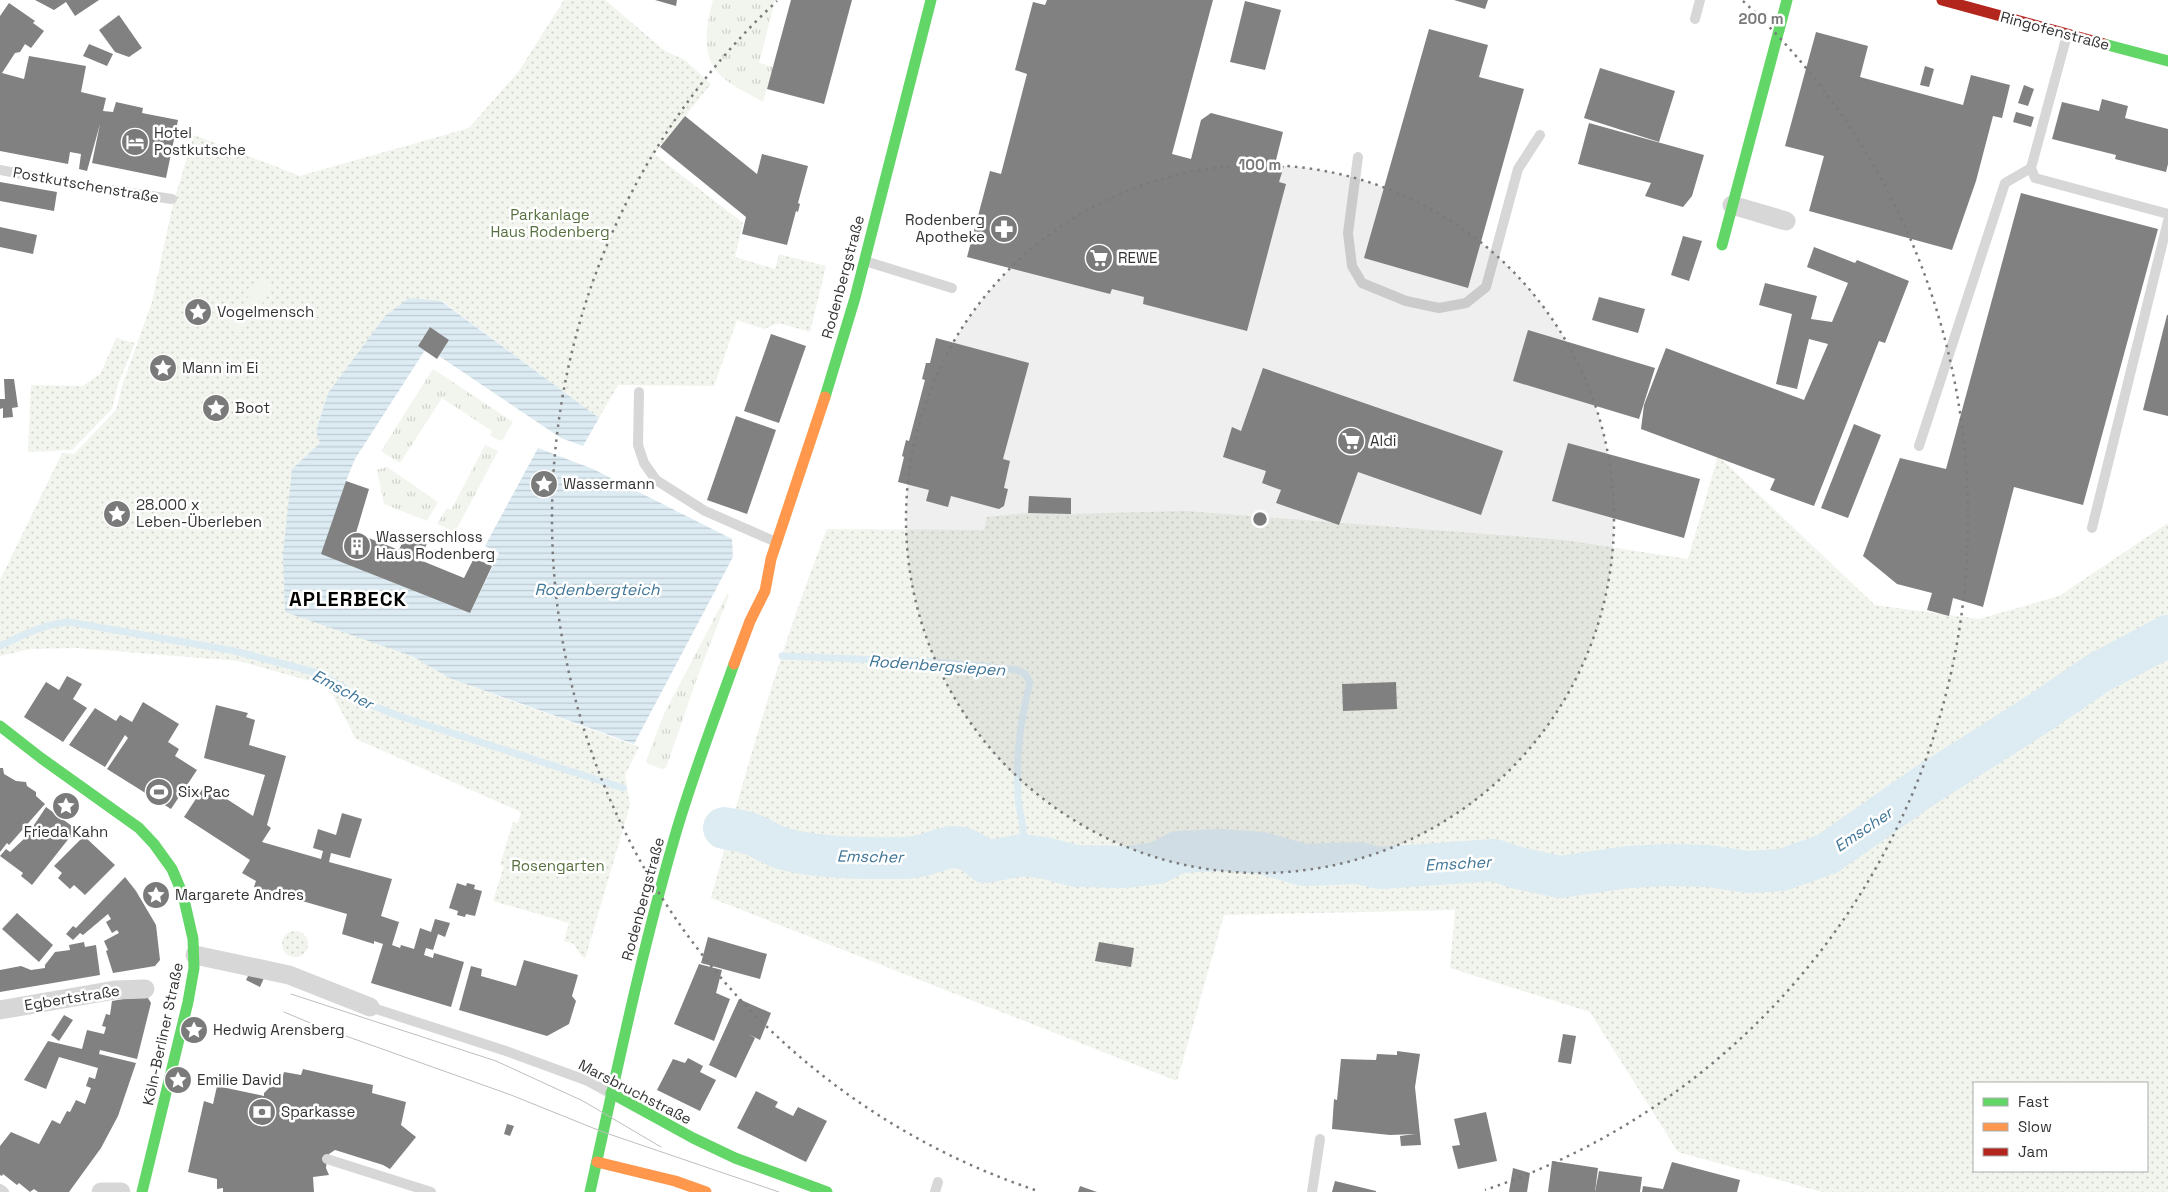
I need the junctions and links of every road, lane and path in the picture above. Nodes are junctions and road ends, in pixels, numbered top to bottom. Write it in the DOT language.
graph roads {
  1 [pos="932,0"];
  2 [pos="1700,0"];
  3 [pos="1787,0"];
  4 [pos="1942,0"];
  5 [pos="1695,18"];
  6 [pos="2067,34"];
  7 [pos="2168,61"];
  8 [pos="1540,135"];
  9 [pos="1358,157"];
  10 [pos="2031,168"];
  11 [pos="0,170"];
  12 [pos="172,199"];
  13 [pos="1732,205"];
  14 [pos="2168,214"];
  15 [pos="1786,221"];
  16 [pos="2168,221"];
  17 [pos="1722,244"];
  18 [pos="864,261"];
  19 [pos="952,288"];
  20 [pos="639,392"];
  21 [pos="1919,446"];
  22 [pos="2092,528"];
  23 [pos="777,542"];
  24 [pos="0,726"];
  25 [pos="195,955"];
  26 [pos="145,989"];
  27 [pos="370,1007"];
  28 [pos="0,1010"];
  29 [pos="611,1093"];
  30 [pos="1320,1139"];
  31 [pos="327,1159"];
  32 [pos="596,1162"];
  33 [pos="0,1189"];
  34 [pos="4,1192"];
  35 [pos="101,1192"];
  36 [pos="121,1192"];
  37 [pos="142,1192"];
  38 [pos="432,1192"];
  39 [pos="590,1192"];
  40 [pos="706,1192"];
  41 [pos="827,1192"];
  42 [pos="1312,1192"];
  1 -- 18 [label="street, Rodenbergstraße"];
  2 -- 5 [label="lane"];
  3 -- 13 [label="street"];
  4 -- 6 [label="street, Ringofenstraße"];
  6 -- 7 [label="street, Ringofenstraße"];
  6 -- 10 [label="lane"];
  8 -- 9 [label="lane"];
  10 -- 14 [label="lane"];
  10 -- 21 [label="lane"];
  11 -- 12 [label="lane, Postkutschenstraße"];
  13 -- 15 [label="street"];
  13 -- 17 [label="street"];
  16 -- 22 [label="lane"];
  18 -- 19 [label="lane"];
  18 -- 23 [label="street, Rodenbergstraße"];
  20 -- 23 [label="lane"];
  23 -- 29 [label="street, Rodenbergstraße"];
  24 -- 25 [label="street, Köln-Berliner Straße"];
  25 -- 27 [label="street"];
  25 -- 37 [label="street, Köln-Berliner Straße"];
  26 -- 28 [label="street, Egbertstraße"];
  27 -- 29 [label="lane, Marsbruchstraße"];
  29 -- 32 [label="street, Rodenbergstraße"];
  29 -- 41 [label="street, Marsbruchstraße"];
  30 -- 42 [label="lane"];
  31 -- 38 [label="lane"];
  32 -- 39 [label="street, Rodenbergstraße"];
  32 -- 40 [label="street"];
  33 -- 34 [label="lane"];
  35 -- 36 [label="street"];
}
